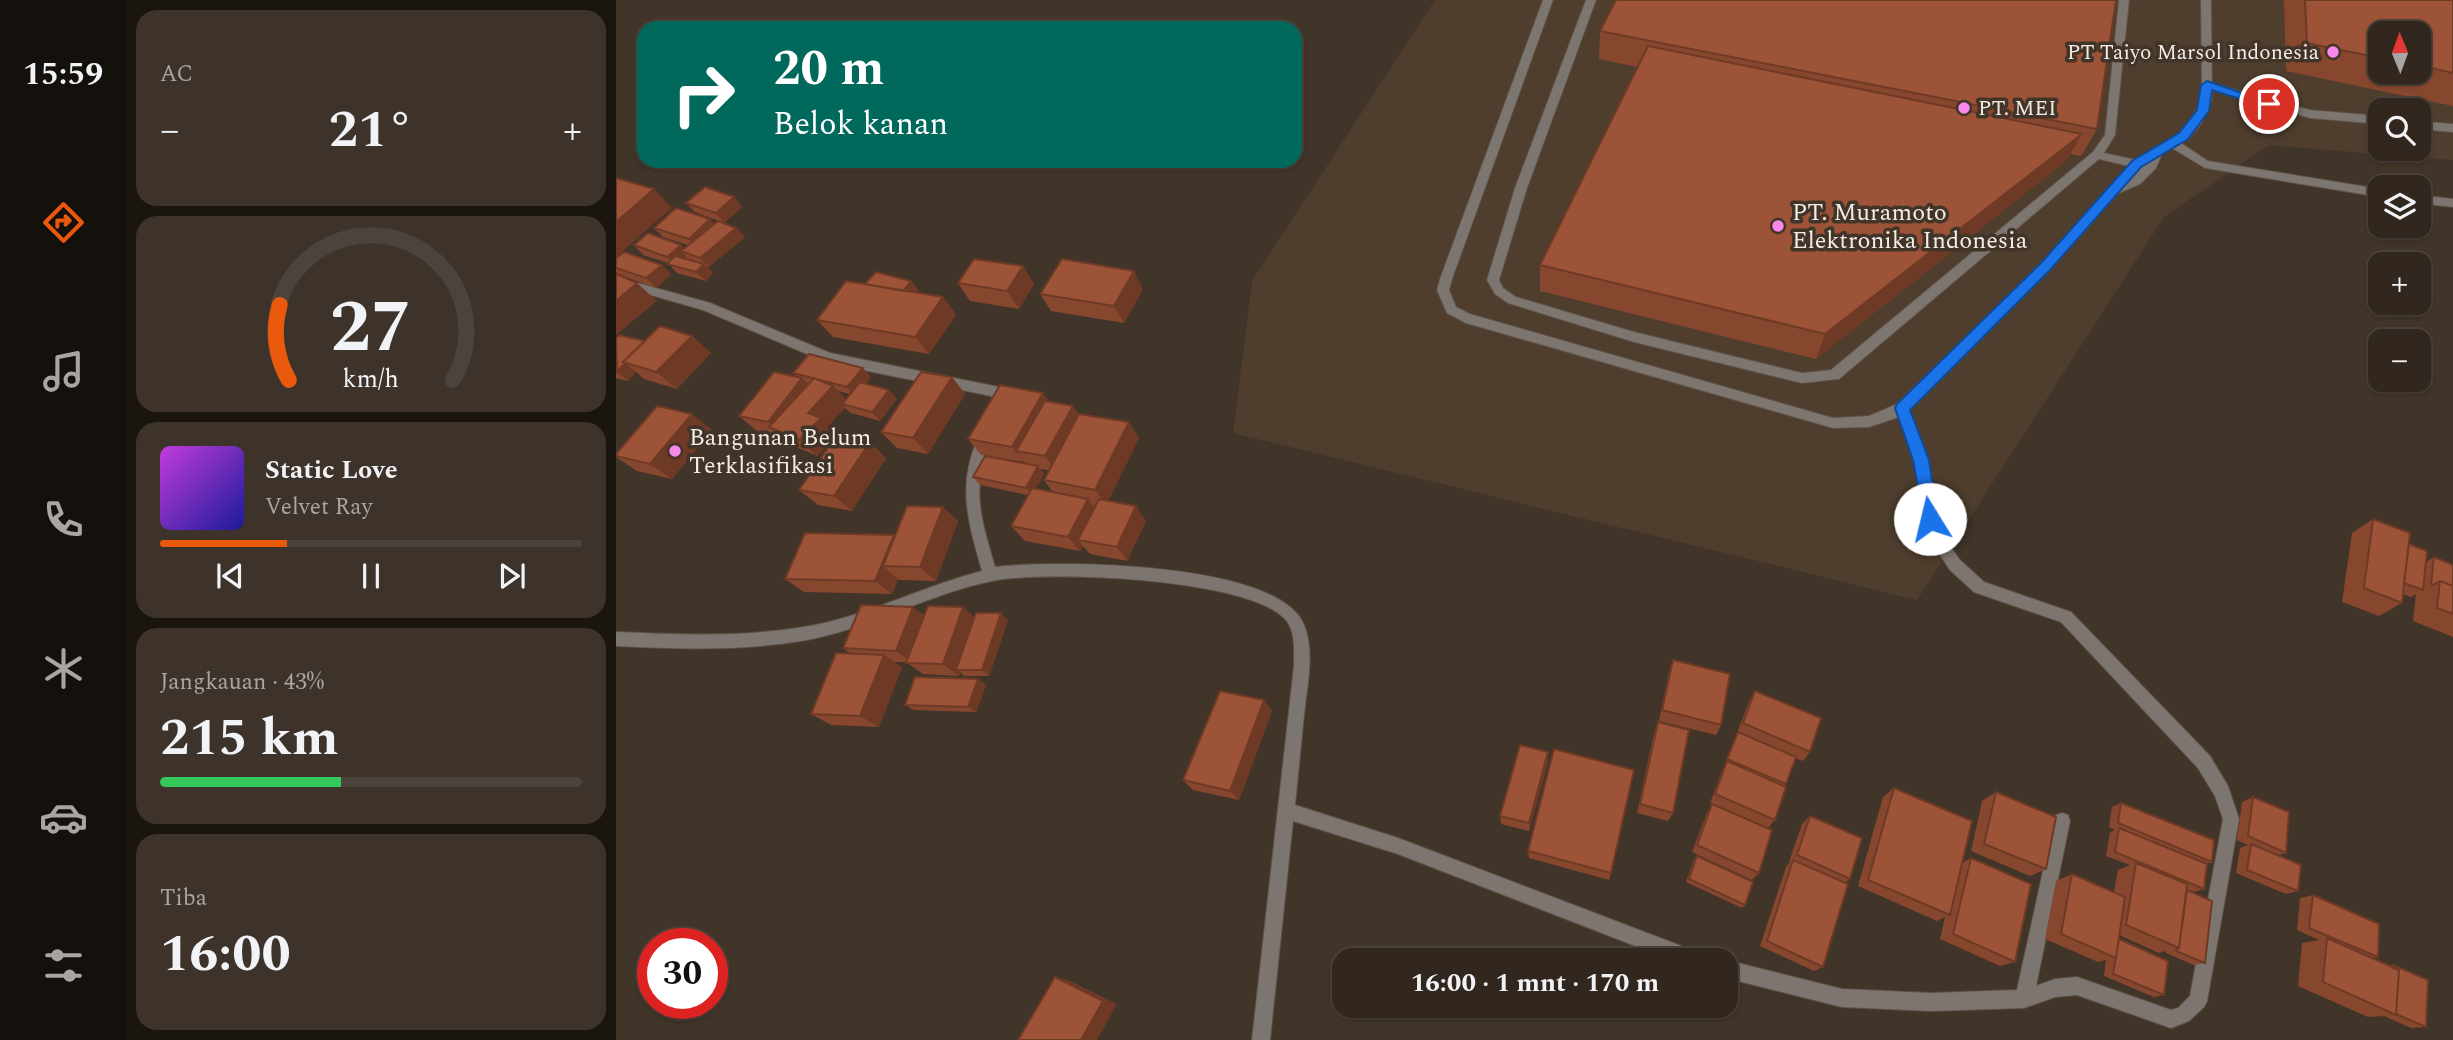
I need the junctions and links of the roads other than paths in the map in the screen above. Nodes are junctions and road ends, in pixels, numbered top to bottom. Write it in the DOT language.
graph roads {
  1 [pos="1548,0"];
  2 [pos="1591,0"];
  3 [pos="2124,0"];
  4 [pos="2207,0"];
  5 [pos="2207,85"];
  6 [pos="2368,119"];
  7 [pos="2431,126"];
  8 [pos="2453,128"];
  9 [pos="2173,143"];
  10 [pos="2157,153"];
  11 [pos="2097,155"];
  12 [pos="2137,164"];
  13 [pos="2116,190"];
  14 [pos="2368,191"];
  15 [pos="2431,200"];
  16 [pos="2453,203"];
  17 [pos="616,281"];
  18 [pos="1902,408"];
  19 [pos="990,575"];
  20 [pos="616,639"];
  21 [pos="1285,810"];
  22 [pos="2062,821"];
  23 [pos="1663,948"];
  24 [pos="1738,972"];
  25 [pos="2024,999"];
  26 [pos="1261,1040"];
  1 -- 18 [label="street"];
  2 -- 11 [label="street"];
  3 -- 11 [label="street"];
  4 -- 5 [label="street"];
  5 -- 6 [label="street"];
  5 -- 9 [label="street"];
  7 -- 8 [label="street"];
  9 -- 10 [label="street"];
  9 -- 14 [label="street"];
  10 -- 12 [label="street"];
  10 -- 13 [label="street"];
  11 -- 12 [label="street"];
  12 -- 13 [label="street"];
  13 -- 18 [label="street"];
  15 -- 16 [label="street"];
  17 -- 19 [label="street"];
  18 -- 25 [label="street"];
  19 -- 20 [label="street"];
  19 -- 21 [label="street"];
  21 -- 23 [label="street"];
  21 -- 26 [label="street"];
  22 -- 25 [label="street"];
  24 -- 25 [label="street"];
}
